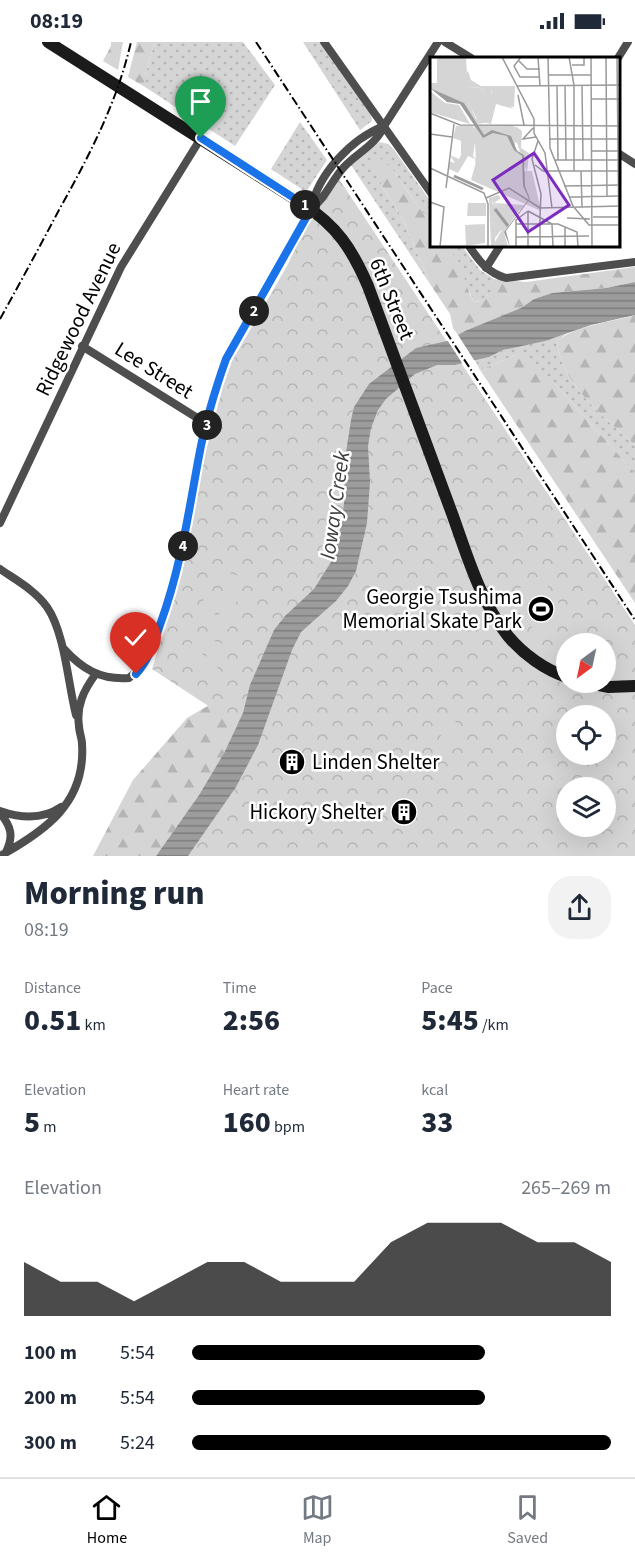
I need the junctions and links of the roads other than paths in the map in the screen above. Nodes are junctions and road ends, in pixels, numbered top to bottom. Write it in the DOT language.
graph roads {
  1 [pos="48,42"];
  2 [pos="324,42"];
  3 [pos="438,42"];
  4 [pos="445,42"];
  5 [pos="628,42"];
  6 [pos="469,57"];
  7 [pos="619,57"];
  8 [pos="384,126"];
  9 [pos="201,138"];
  10 [pos="620,154"];
  11 [pos="635,164"];
  12 [pos="430,192"];
  13 [pos="311,209"];
  14 [pos="471,248"];
  15 [pos="499,248"];
  16 [pos="635,262"];
  17 [pos="486,268"];
  18 [pos="82,346"];
  19 [pos="207,424"];
  20 [pos="0,523"];
  21 [pos="0,569"];
  22 [pos="63,648"];
  23 [pos="556,672"];
  24 [pos="95,675"];
  25 [pos="635,686"];
  26 [pos="616,687"];
  27 [pos="78,724"];
  28 [pos="67,804"];
  29 [pos="0,812"];
  30 [pos="3,854"];
  1 -- 9 [label="main road, 6th Street"];
  2 -- 8 [label="street"];
  3 -- 8 [label="street"];
  4 -- 6 [label="street"];
  5 -- 7 [label="street"];
  8 -- 12 [label="street"];
  8 -- 13 [label="street"];
  8 -- 13 [label="street"];
  9 -- 13 [label="main road, 6th Street"];
  9 -- 18 [label="street, Ridgewood Avenue"];
  10 -- 11 [label="street"];
  13 -- 19 [label="street"];
  13 -- 23 [label="main road, 6th Street"];
  14 -- 17 [label="street"];
  15 -- 17 [label="street"];
  16 -- 17 [label="street"];
  18 -- 19 [label="street, Lee Street"];
  18 -- 20 [label="street, Ridgewood Avenue"];
  19 -- 24 [label="street"];
  21 -- 22 [label="street"];
  22 -- 24 [label="street"];
  22 -- 27 [label="street"];
  24 -- 27 [label="street"];
  25 -- 26 [label="main road"];
  27 -- 28 [label="street"];
  28 -- 29 [label="street"];
  28 -- 30 [label="street"];
  29 -- 30 [label="street"];
}
